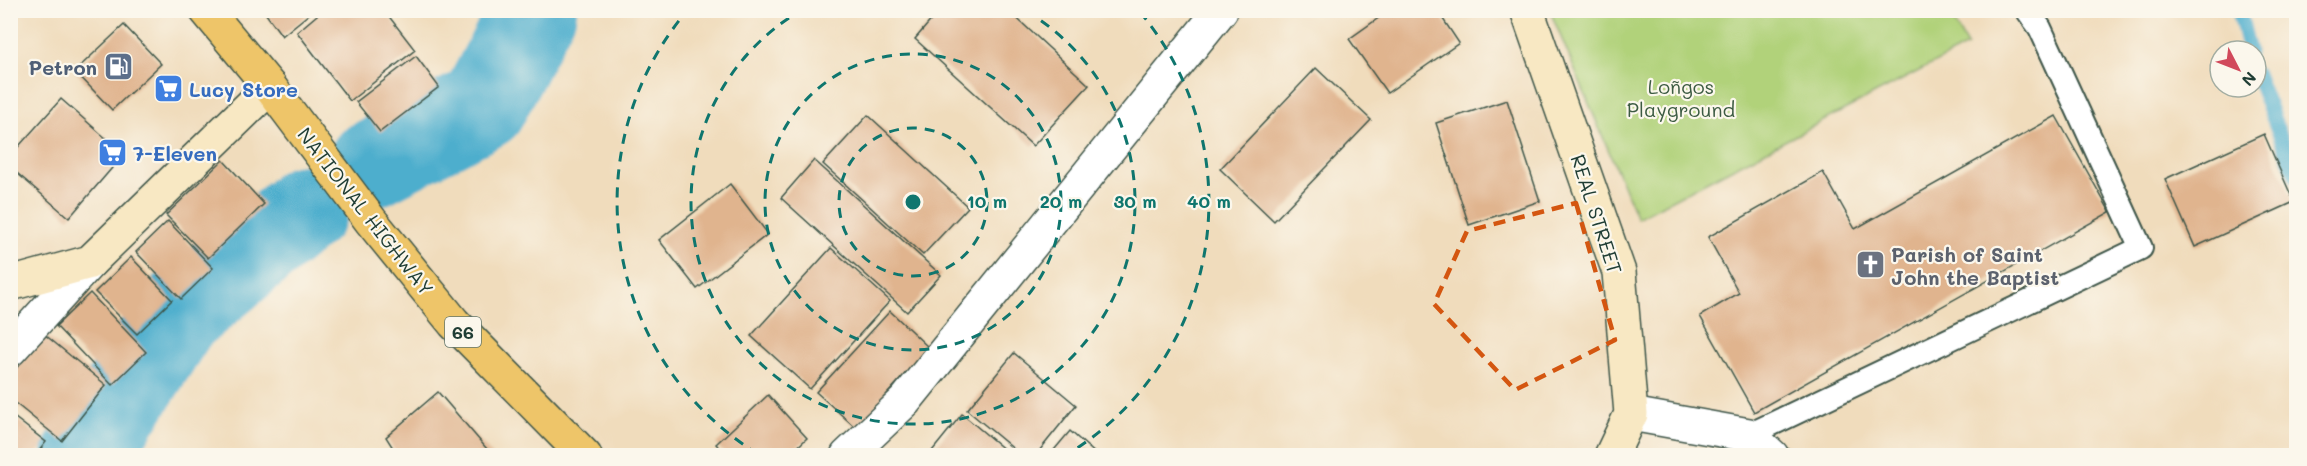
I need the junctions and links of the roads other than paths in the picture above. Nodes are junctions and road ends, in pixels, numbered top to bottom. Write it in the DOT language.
graph roads {
  1 [pos="206,10"];
  2 [pos="1221,10"];
  3 [pos="1527,10"];
  4 [pos="2027,10"];
  5 [pos="270,87"];
  6 [pos="90,262"];
  7 [pos="10,284"];
  8 [pos="10,350"];
  9 [pos="1631,414"];
  10 [pos="1760,445"];
  11 [pos="585,456"];
  12 [pos="847,456"];
  13 [pos="1611,456"];
  1 -- 5 [label="main road, NATIONAL HIGHWAY / 66"];
  2 -- 12 [label="street"];
  3 -- 9 [label="street, REAL STREET"];
  4 -- 10 [label="lane"];
  5 -- 6 [label="street"];
  5 -- 11 [label="main road, NATIONAL HIGHWAY / 66"];
  6 -- 7 [label="street"];
  6 -- 8 [label="street"];
  9 -- 10 [label="street"];
  9 -- 13 [label="street"];
}
